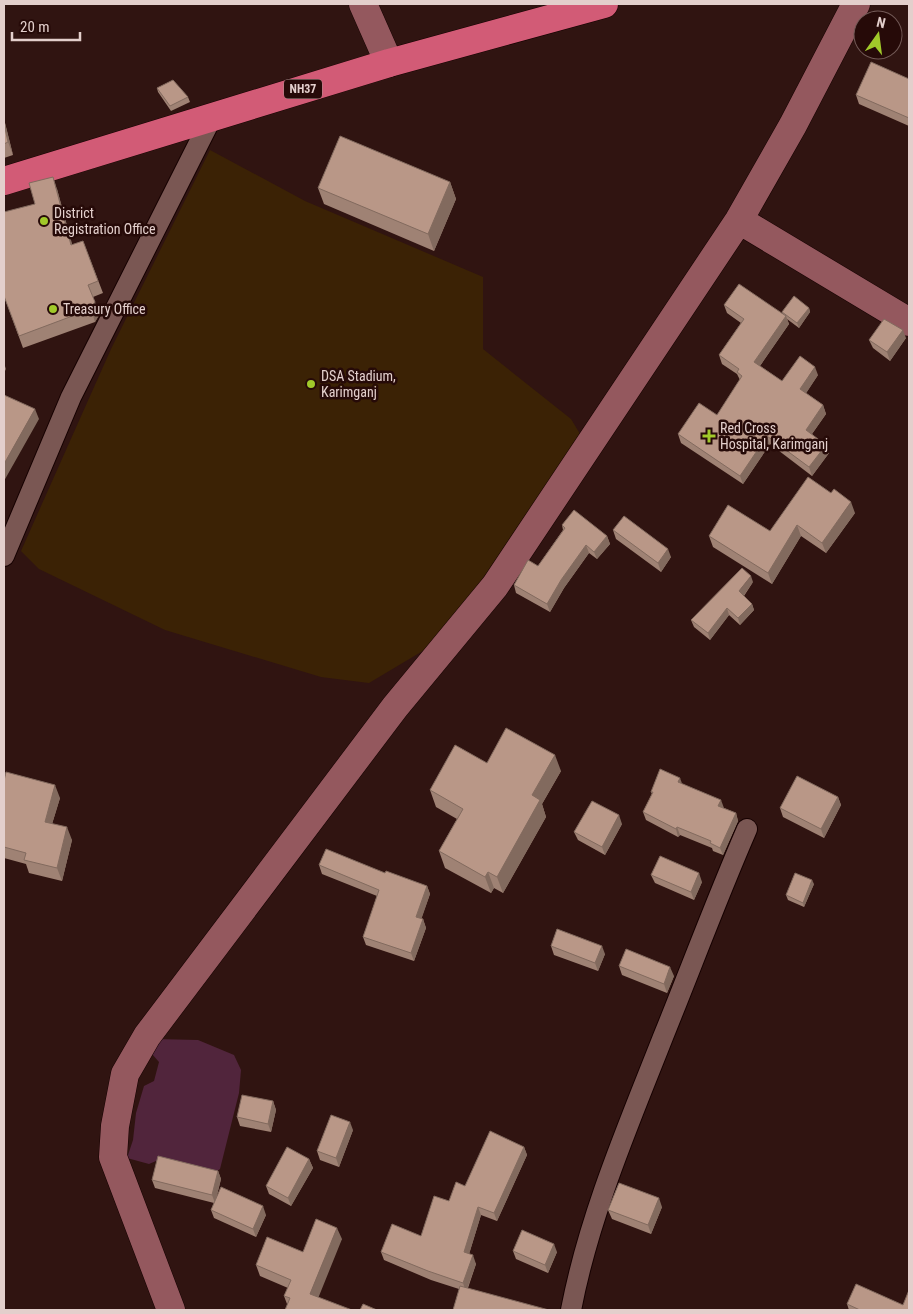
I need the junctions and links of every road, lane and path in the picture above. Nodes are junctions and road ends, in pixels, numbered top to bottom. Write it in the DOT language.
graph roads {
  1 [pos="363,4"];
  2 [pos="604,4"];
  3 [pos="856,4"];
  4 [pos="389,63"];
  5 [pos="212,117"];
  6 [pos="4,181"];
  7 [pos="739,220"];
  8 [pos="909,322"];
  9 [pos="4,556"];
  10 [pos="747,829"];
  11 [pos="171,1310"];
  12 [pos="571,1310"];
  1 -- 4 [label="street"];
  2 -- 4 [label="highway, NH37"];
  3 -- 7 [label="street"];
  4 -- 5 [label="highway, NH37"];
  5 -- 6 [label="highway, NH37"];
  5 -- 9 [label="street"];
  7 -- 8 [label="street"];
  7 -- 11 [label="street"];
  10 -- 12 [label="street"];
}
